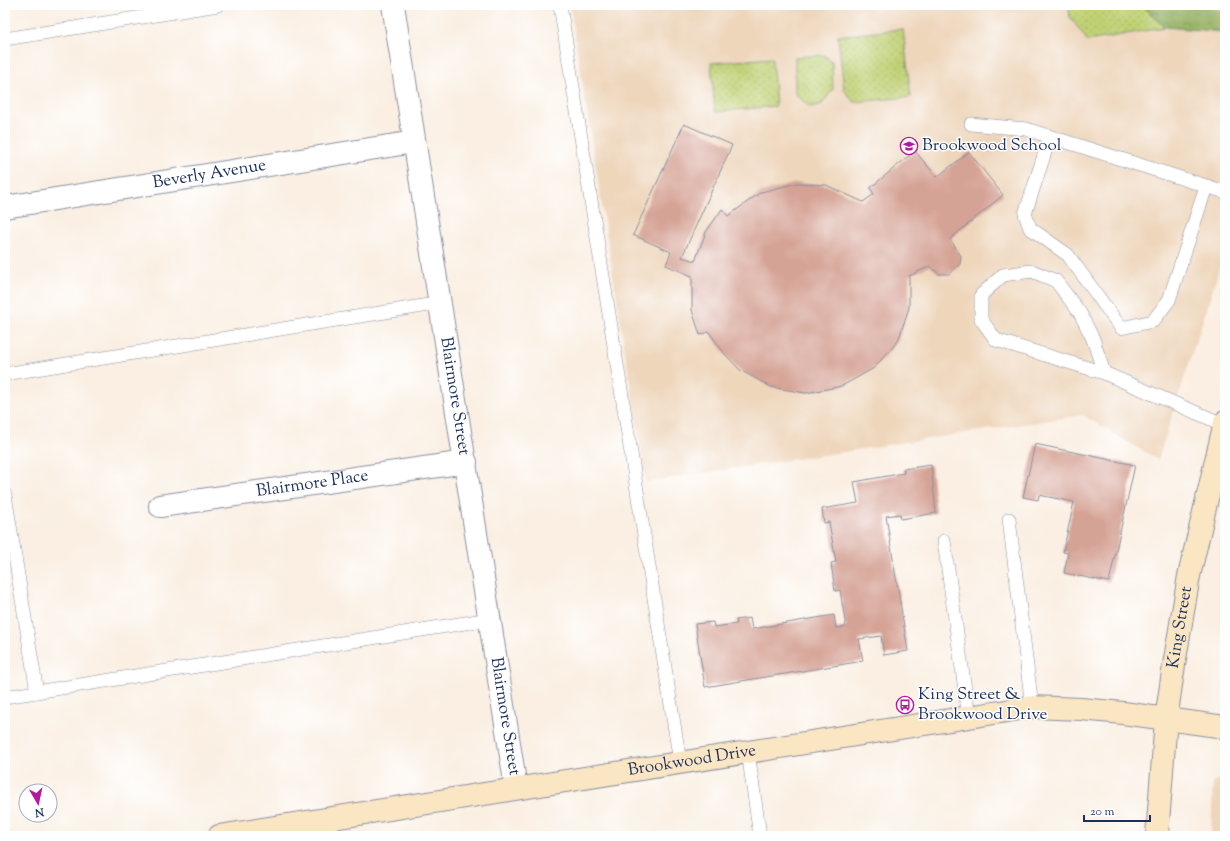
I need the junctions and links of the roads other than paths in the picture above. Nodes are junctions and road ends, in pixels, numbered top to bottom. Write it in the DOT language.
graph roads {
  1 [pos="218,5"];
  2 [pos="393,5"];
  3 [pos="560,5"];
  4 [pos="5,38"];
  5 [pos="972,124"];
  6 [pos="1050,137"];
  7 [pos="414,142"];
  8 [pos="1206,187"];
  9 [pos="1225,192"];
  10 [pos="5,207"];
  11 [pos="441,303"];
  12 [pos="5,374"];
  13 [pos="1104,374"];
  14 [pos="1225,424"];
  15 [pos="466,462"];
  16 [pos="5,495"];
  17 [pos="160,506"];
  18 [pos="1009,519"];
  19 [pos="944,541"];
  20 [pos="490,619"];
  21 [pos="37,692"];
  22 [pos="5,697"];
  23 [pos="1032,707"];
  24 [pos="969,718"];
  25 [pos="1166,719"];
  26 [pos="1225,727"];
  27 [pos="748,752"];
  28 [pos="680,762"];
  29 [pos="516,788"];
  30 [pos="219,836"];
  31 [pos="760,836"];
  32 [pos="1157,836"];
  1 -- 4 [label="lane"];
  2 -- 7 [label="street, Blairmore Street"];
  3 -- 28 [label="lane"];
  5 -- 6 [label="lane"];
  6 -- 8 [label="lane"];
  6 -- 8 [label="lane"];
  7 -- 10 [label="street, Beverly Avenue"];
  7 -- 11 [label="street, Blairmore Street"];
  8 -- 9 [label="lane"];
  11 -- 12 [label="lane"];
  11 -- 15 [label="street, Blairmore Street"];
  13 -- 13 [label="lane"];
  13 -- 14 [label="lane"];
  14 -- 25 [label="street, King Street"];
  15 -- 17 [label="street, Blairmore Place"];
  15 -- 20 [label="street, Blairmore Street"];
  16 -- 21 [label="lane"];
  18 -- 23 [label="lane"];
  19 -- 24 [label="lane"];
  20 -- 21 [label="lane"];
  20 -- 29 [label="street, Blairmore Street"];
  21 -- 22 [label="lane"];
  23 -- 24 [label="street, Brookwood Drive"];
  23 -- 25 [label="street, Brookwood Drive"];
  24 -- 27 [label="street, Brookwood Drive"];
  25 -- 26 [label="street, Brookwood Drive"];
  25 -- 32 [label="street, King Street"];
  27 -- 28 [label="street, Brookwood Drive"];
  27 -- 31 [label="lane"];
  28 -- 29 [label="street, Brookwood Drive"];
  29 -- 30 [label="street, Brookwood Drive"];
}
